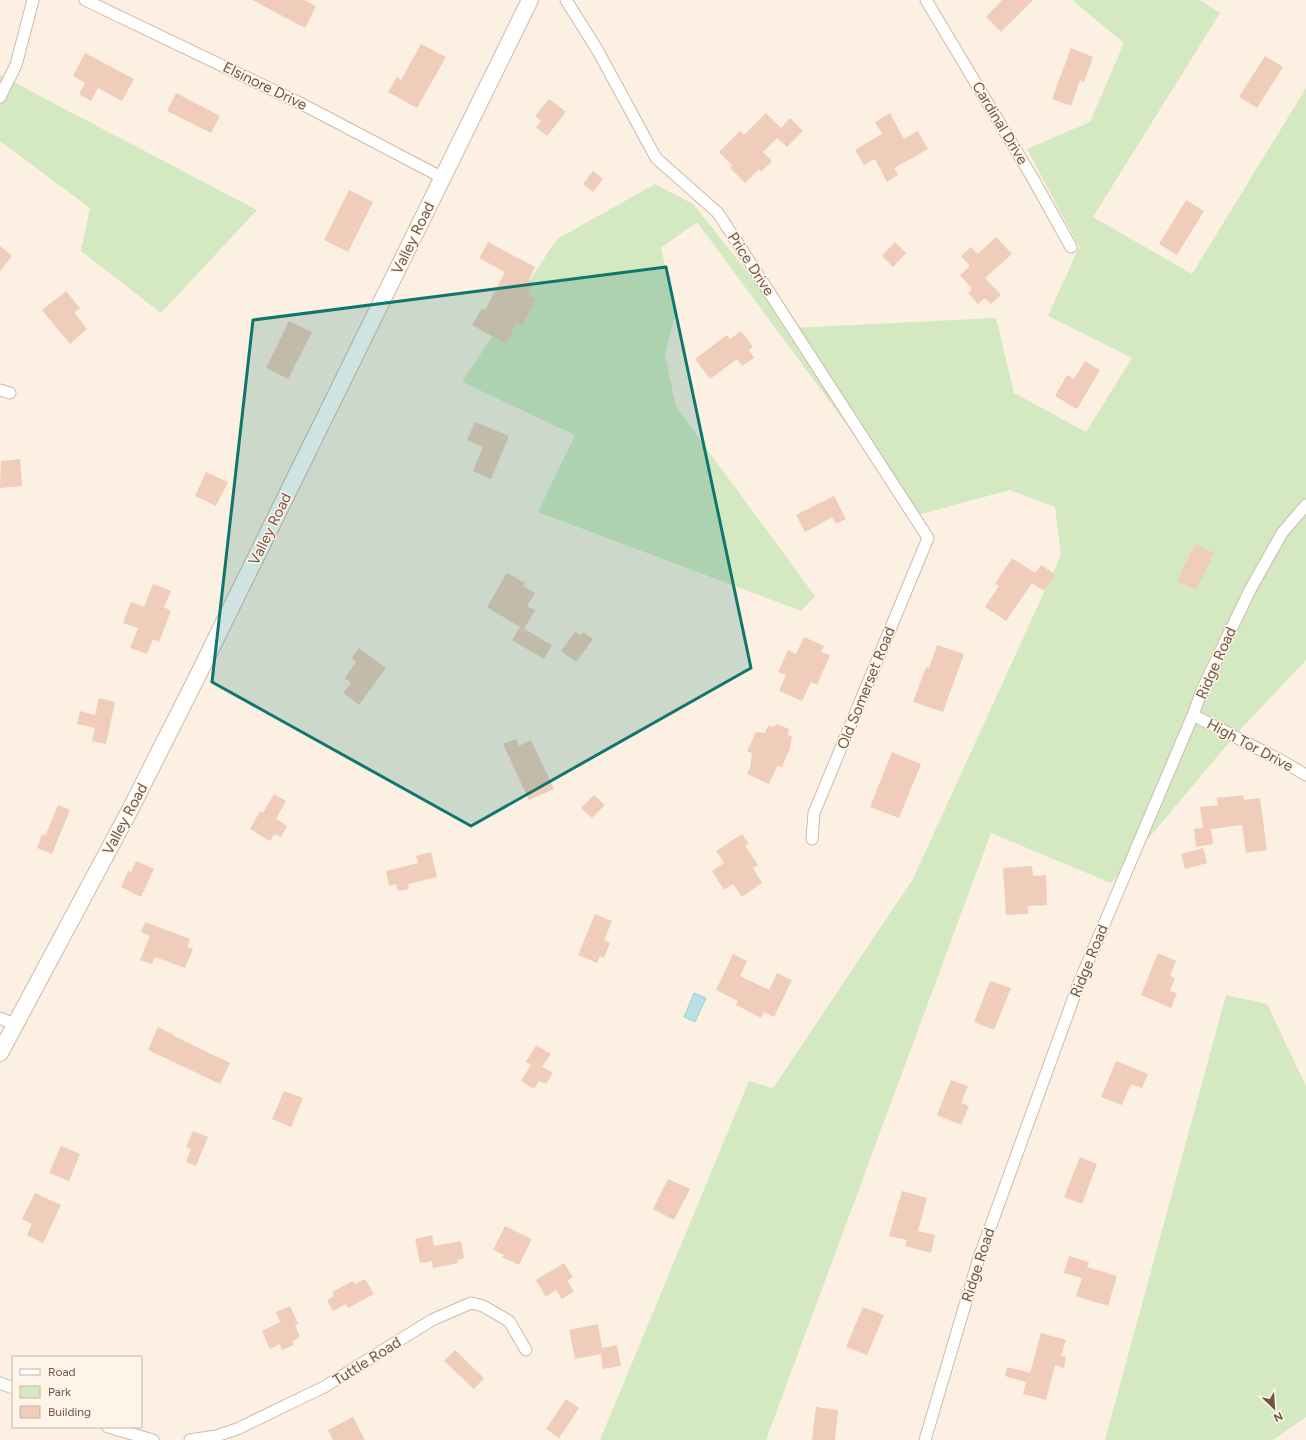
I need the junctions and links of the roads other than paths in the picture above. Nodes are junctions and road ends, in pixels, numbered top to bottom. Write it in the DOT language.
graph roads {
  1 [pos="33,0"];
  2 [pos="86,0"];
  3 [pos="530,0"];
  4 [pos="566,0"];
  5 [pos="926,0"];
  6 [pos="0,98"];
  7 [pos="443,178"];
  8 [pos="1071,247"];
  9 [pos="1306,505"];
  10 [pos="928,538"];
  11 [pos="1193,715"];
  12 [pos="1306,775"];
  13 [pos="812,840"];
  14 [pos="0,1018"];
  15 [pos="16,1025"];
  16 [pos="0,1053"];
  17 [pos="526,1350"];
  18 [pos="0,1382"];
  19 [pos="12,1388"];
  20 [pos="111,1428"];
  21 [pos="153,1440"];
  22 [pos="190,1440"];
  23 [pos="925,1440"];
  1 -- 6 [label="street"];
  2 -- 7 [label="street, Elsinore Drive"];
  3 -- 7 [label="main road, Valley Road"];
  4 -- 10 [label="street, Price Drive"];
  5 -- 8 [label="street, Cardinal Drive"];
  7 -- 15 [label="main road, Valley Road"];
  9 -- 11 [label="street, Ridge Road"];
  10 -- 13 [label="street, Old Somerset Road"];
  11 -- 12 [label="street, High Tor Drive"];
  11 -- 23 [label="street, Ridge Road"];
  14 -- 15 [label="street"];
  15 -- 16 [label="main road, Valley Road"];
  17 -- 22 [label="street, Tuttle Road"];
  18 -- 19 [label="street"];
  20 -- 21 [label="street"];
}
